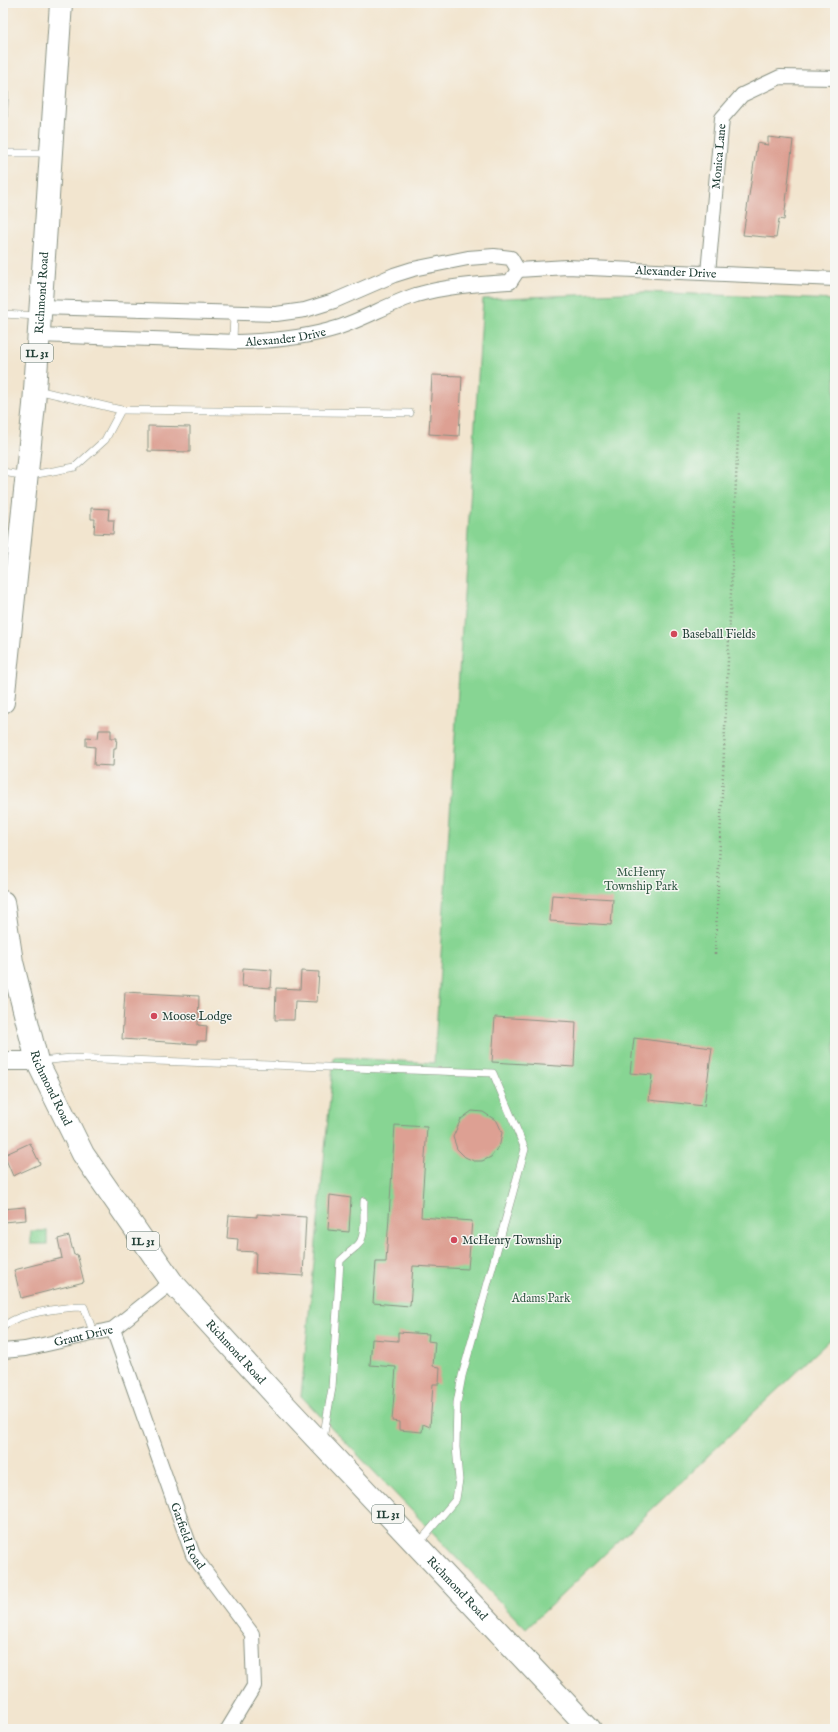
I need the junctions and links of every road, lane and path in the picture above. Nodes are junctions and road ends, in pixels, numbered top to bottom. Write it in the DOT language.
graph roads {
  1 [pos="61,3"];
  2 [pos="835,78"];
  3 [pos="5,87"];
  4 [pos="3,131"];
  5 [pos="3,153"];
  6 [pos="51,153"];
  7 [pos="518,270"];
  8 [pos="708,273"];
  9 [pos="835,279"];
  10 [pos="234,313"];
  11 [pos="3,314"];
  12 [pos="39,319"];
  13 [pos="233,341"];
  14 [pos="35,389"];
  15 [pos="121,410"];
  16 [pos="739,412"];
  17 [pos="410,413"];
  18 [pos="3,472"];
  19 [pos="26,476"];
  20 [pos="3,702"];
  21 [pos="3,902"];
  22 [pos="715,954"];
  23 [pos="3,1061"];
  24 [pos="36,1061"];
  25 [pos="364,1201"];
  26 [pos="172,1282"];
  27 [pos="3,1328"];
  28 [pos="114,1329"];
  29 [pos="94,1334"];
  30 [pos="3,1351"];
  31 [pos="322,1445"];
  32 [pos="417,1545"];
  33 [pos="228,1729"];
  34 [pos="590,1729"];
  1 -- 6 [label="main road, Richmond Road / IL 31"];
  2 -- 8 [label="street, Monica Lane"];
  3 -- 4 [label="lane"];
  5 -- 6 [label="lane"];
  6 -- 12 [label="main road, Richmond Road / IL 31"];
  7 -- 8 [label="street, Alexander Drive"];
  7 -- 10 [label="street, Alexander Drive"];
  7 -- 13 [label="street, Alexander Drive"];
  8 -- 9 [label="street, Alexander Drive"];
  10 -- 12 [label="street, Alexander Drive"];
  10 -- 13 [label="lane"];
  11 -- 12 [label="lane"];
  12 -- 13 [label="street, Alexander Drive"];
  12 -- 14 [label="main road, Richmond Road / IL 31"];
  14 -- 15 [label="lane"];
  14 -- 19 [label="main road, Richmond Road / IL 31"];
  15 -- 17 [label="lane"];
  15 -- 19 [label="lane"];
  16 -- 22 [label="path"];
  18 -- 19 [label="lane"];
  19 -- 20 [label="main road, Richmond Road / IL 31"];
  21 -- 24 [label="main road, Richmond Road / IL 31"];
  23 -- 24 [label="street"];
  24 -- 26 [label="main road, Richmond Road / IL 31"];
  24 -- 32 [label="lane"];
  25 -- 31 [label="lane"];
  26 -- 28 [label="street, Grant Drive"];
  26 -- 31 [label="main road, Richmond Road / IL 31"];
  27 -- 29 [label="lane"];
  28 -- 29 [label="street, Grant Drive"];
  28 -- 33 [label="street, Garfield Road"];
  29 -- 30 [label="street, Grant Drive"];
  31 -- 32 [label="main road, Richmond Road / IL 31"];
  32 -- 34 [label="main road, Richmond Road / IL 31"];
}
